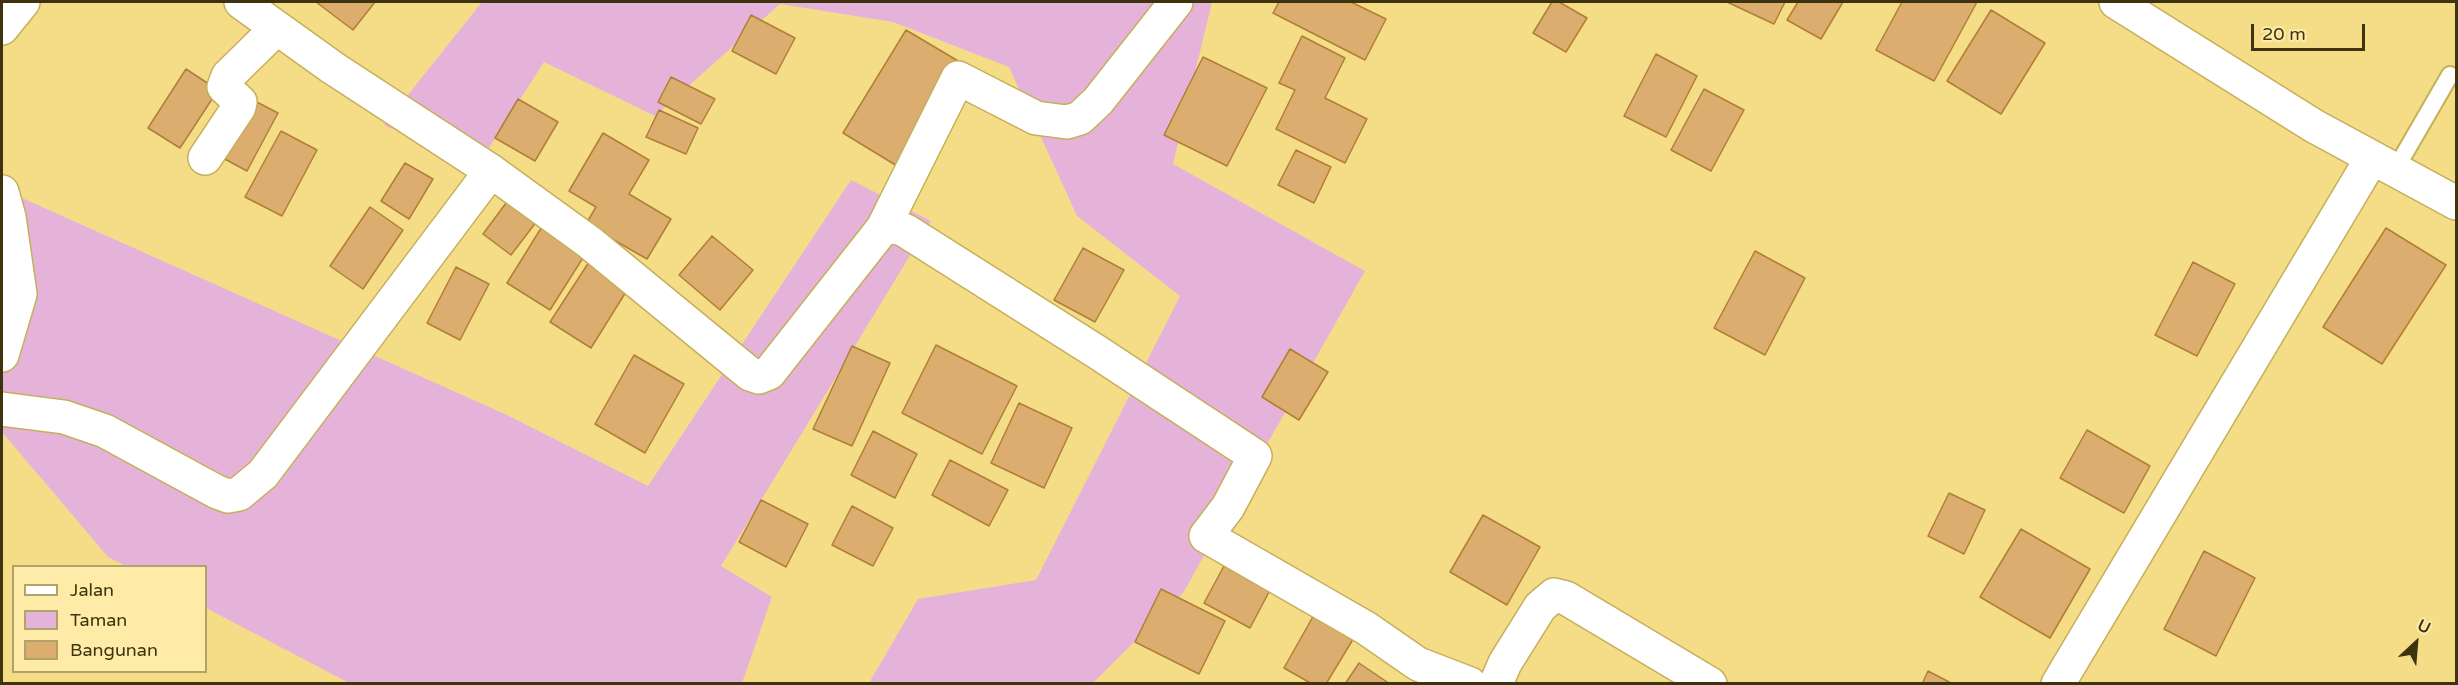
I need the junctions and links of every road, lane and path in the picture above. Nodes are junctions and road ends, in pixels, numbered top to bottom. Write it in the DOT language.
graph roads {
  1 [pos="23,2"];
  2 [pos="241,2"];
  3 [pos="1176,2"];
  4 [pos="2116,2"];
  5 [pos="2,28"];
  6 [pos="277,28"];
  7 [pos="2450,75"];
  8 [pos="205,158"];
  9 [pos="2383,164"];
  10 [pos="491,171"];
  11 [pos="2,192"];
  12 [pos="2457,203"];
  13 [pos="883,228"];
  14 [pos="2,355"];
  15 [pos="2,409"];
  16 [pos="1470,684"];
  17 [pos="1496,684"];
  18 [pos="1710,684"];
  19 [pos="2058,684"];
  1 -- 5 [label="street"];
  2 -- 6 [label="street"];
  3 -- 13 [label="street"];
  4 -- 9 [label="street"];
  6 -- 8 [label="street"];
  6 -- 10 [label="street"];
  7 -- 9 [label="lane"];
  9 -- 12 [label="street"];
  9 -- 19 [label="street"];
  10 -- 13 [label="street"];
  10 -- 15 [label="street"];
  11 -- 14 [label="street"];
  13 -- 16 [label="street"];
  17 -- 18 [label="street"];
}
